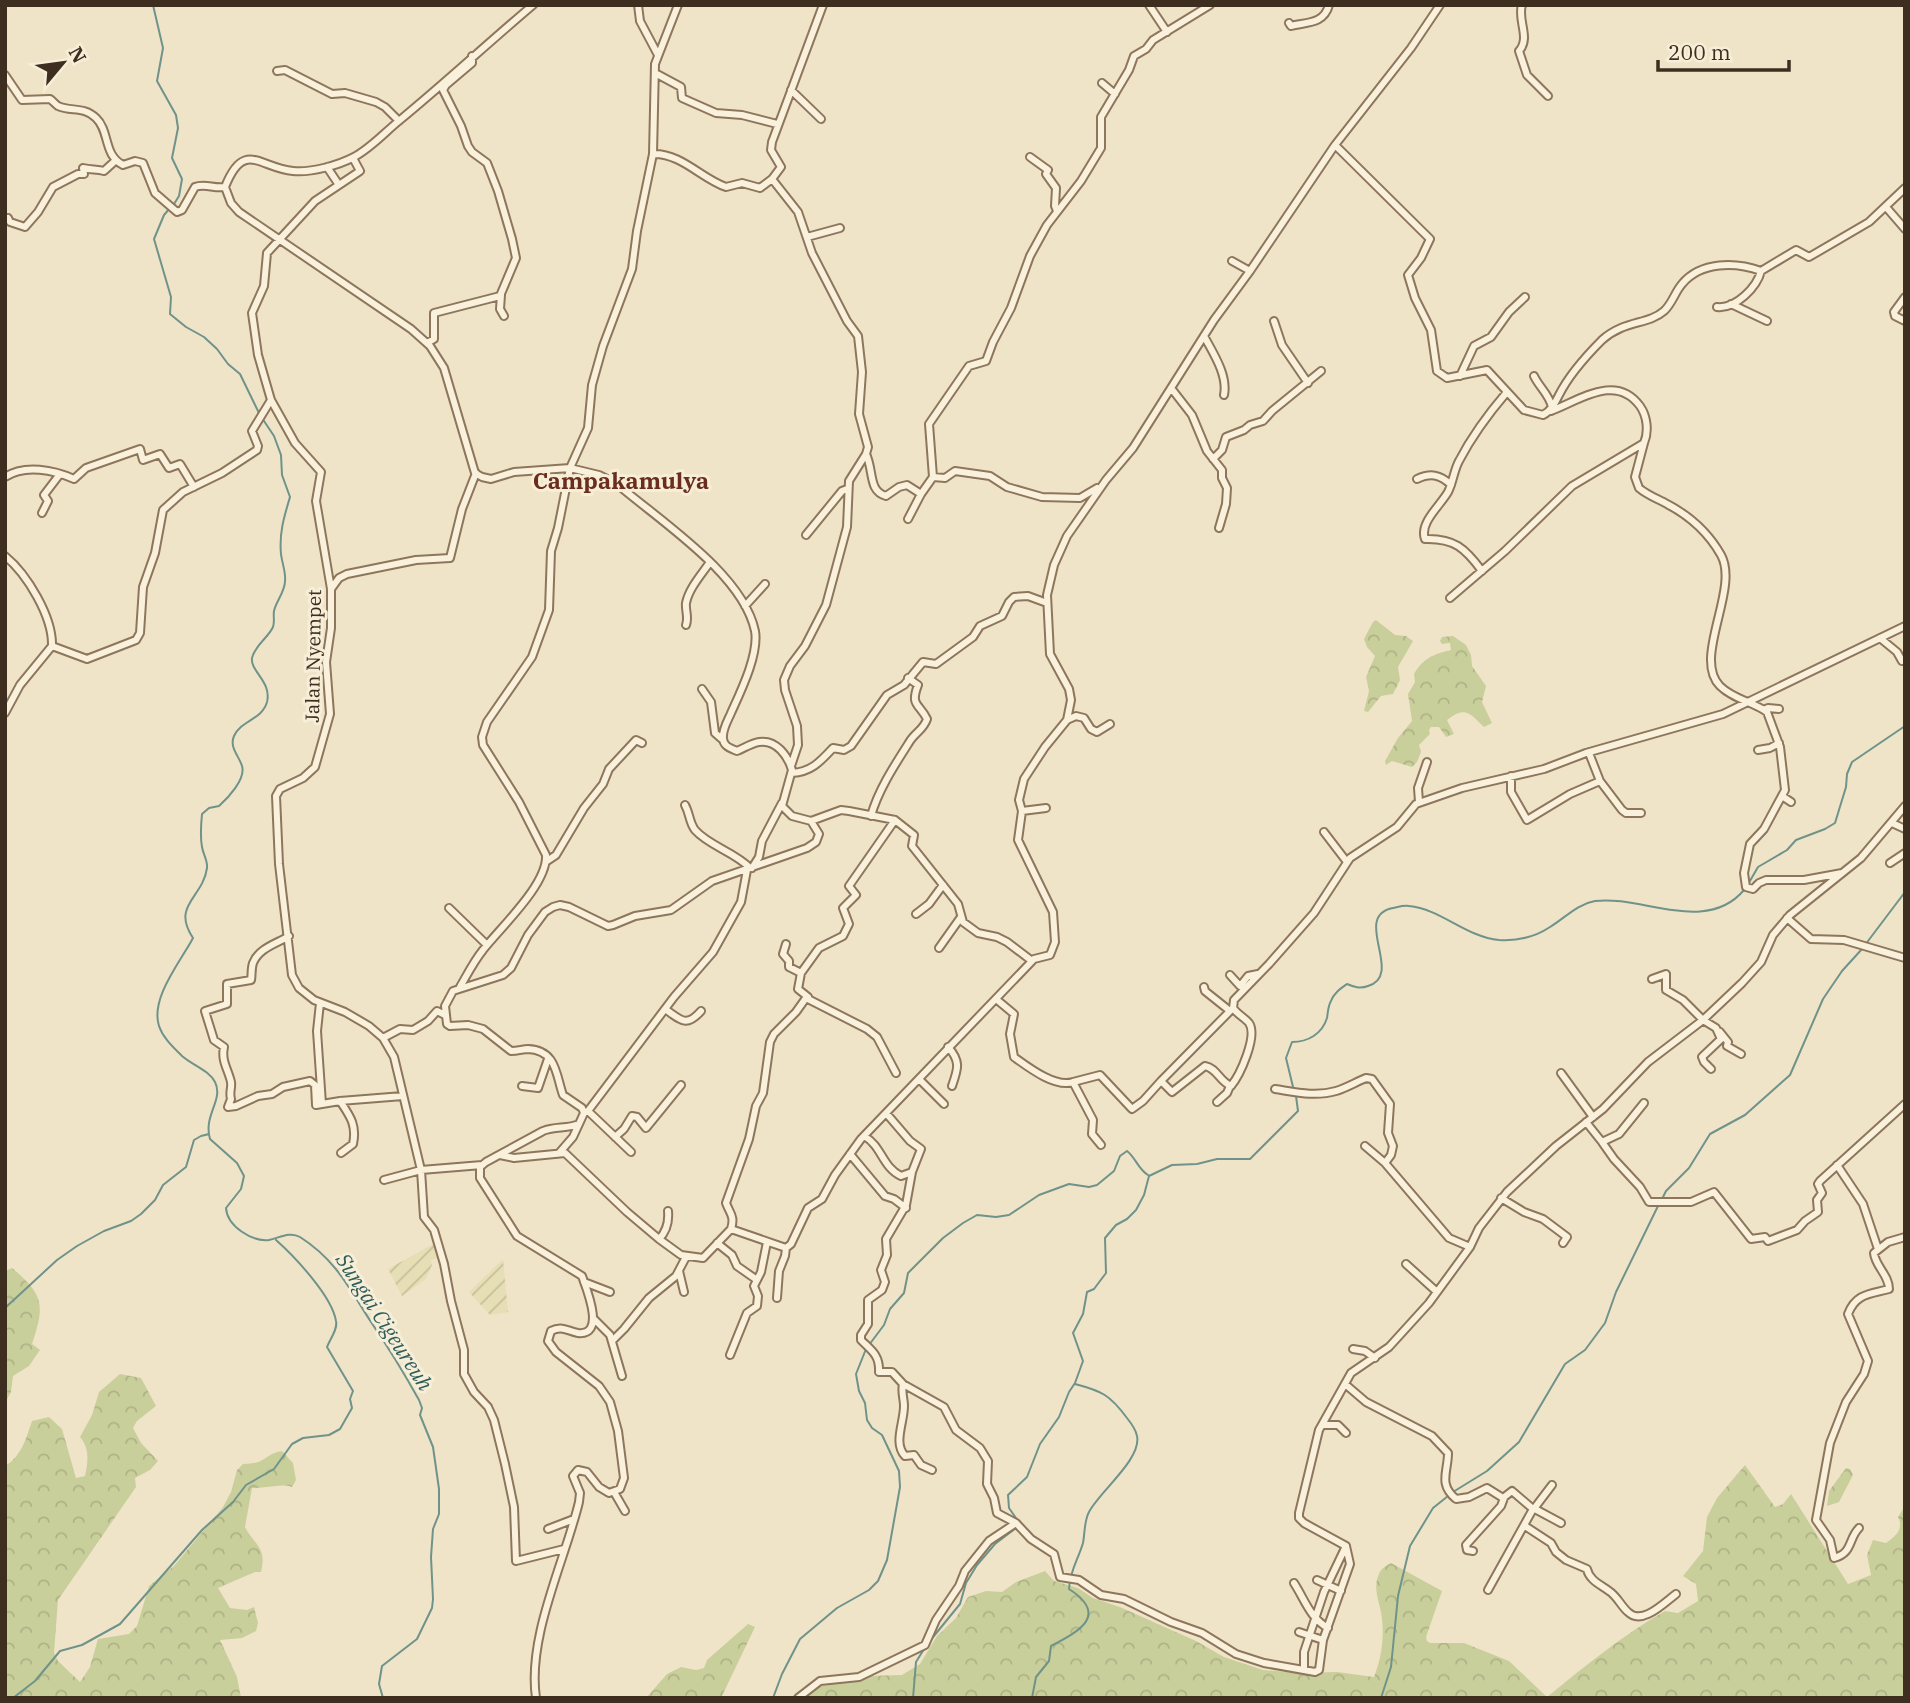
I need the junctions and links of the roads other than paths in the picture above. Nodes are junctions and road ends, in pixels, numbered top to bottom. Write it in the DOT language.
graph roads {
  1 [pos="533,5"];
  2 [pos="638,5"];
  3 [pos="678,5"];
  4 [pos="823,5"];
  5 [pos="1149,5"];
  6 [pos="1210,5"];
  7 [pos="1329,5"];
  8 [pos="1440,5"];
  9 [pos="1522,5"];
  10 [pos="1289,23"];
  11 [pos="1167,32"];
  12 [pos="658,55"];
  13 [pos="472,56"];
  14 [pos="277,71"];
  15 [pos="655,73"];
  16 [pos="5,75"];
  17 [pos="1102,83"];
  18 [pos="791,90"];
  19 [pos="1115,94"];
  20 [pos="1548,96"];
  21 [pos="821,119"];
  22 [pos="398,121"];
  23 [pos="777,124"];
  24 [pos="1335,145"];
  25 [pos="653,154"];
  26 [pos="1031,157"];
  27 [pos="353,158"];
  28 [pos="116,161"];
  29 [pos="327,167"];
  30 [pos="772,179"];
  31 [pos="339,185"];
  32 [pos="225,187"];
  33 [pos="1905,188"];
  34 [pos="1886,207"];
  35 [pos="1057,211"];
  36 [pos="5,221"];
  37 [pos="840,228"];
  38 [pos="1905,229"];
  39 [pos="807,237"];
  40 [pos="279,239"];
  41 [pos="1232,261"];
  42 [pos="1250,271"];
  43 [pos="1761,271"];
  44 [pos="501,295"];
  45 [pos="1525,297"];
  46 [pos="1905,297"];
  47 [pos="1731,304"];
  48 [pos="1717,307"];
  49 [pos="504,316"];
  50 [pos="1274,321"];
  51 [pos="1767,321"];
  52 [pos="1905,321"];
  53 [pos="1205,336"];
  54 [pos="427,343"];
  55 [pos="1321,371"];
  56 [pos="1460,376"];
  57 [pos="1534,376"];
  58 [pos="1308,383"];
  59 [pos="1171,388"];
  60 [pos="1507,392"];
  61 [pos="1224,395"];
  62 [pos="271,400"];
  63 [pos="1551,409"];
  64 [pos="1644,443"];
  65 [pos="866,454"];
  66 [pos="1213,459"];
  67 [pos="570,468"];
  68 [pos="60,474"];
  69 [pos="476,474"];
  70 [pos="5,477"];
  71 [pos="933,477"];
  72 [pos="1418,479"];
  73 [pos="1106,480"];
  74 [pos="1451,485"];
  75 [pos="194,487"];
  76 [pos="847,489"];
  77 [pos="921,494"];
  78 [pos="42,513"];
  79 [pos="908,519"];
  80 [pos="1219,528"];
  81 [pos="806,535"];
  82 [pos="5,556"];
  83 [pos="710,562"];
  84 [pos="1482,571"];
  85 [pos="765,584"];
  86 [pos="331,589"];
  87 [pos="1450,598"];
  88 [pos="1047,603"];
  89 [pos="745,606"];
  90 [pos="686,625"];
  91 [pos="1905,626"];
  92 [pos="1880,638"];
  93 [pos="52,646"];
  94 [pos="1902,661"];
  95 [pos="908,678"];
  96 [pos="702,689"];
  97 [pos="1747,703"];
  98 [pos="1779,709"];
  99 [pos="1764,710"];
  100 [pos="5,713"];
  101 [pos="1067,720"];
  102 [pos="1110,724"];
  103 [pos="723,740"];
  104 [pos="642,743"];
  105 [pos="1779,743"];
  106 [pos="1758,750"];
  107 [pos="1589,752"];
  108 [pos="1427,762"];
  109 [pos="791,770"];
  110 [pos="1511,776"];
  111 [pos="1600,781"];
  112 [pos="1782,796"];
  113 [pos="1419,802"];
  114 [pos="1791,802"];
  115 [pos="782,803"];
  116 [pos="685,805"];
  117 [pos="1905,806"];
  118 [pos="1046,808"];
  119 [pos="1022,811"];
  120 [pos="1641,813"];
  121 [pos="871,816"];
  122 [pos="895,820"];
  123 [pos="811,821"];
  124 [pos="1892,823"];
  125 [pos="1905,829"];
  126 [pos="1324,832"];
  127 [pos="1905,853"];
  128 [pos="547,861"];
  129 [pos="1347,862"];
  130 [pos="1890,863"];
  131 [pos="750,869"];
  132 [pos="1844,873"];
  133 [pos="943,885"];
  134 [pos="449,908"];
  135 [pos="916,914"];
  136 [pos="961,917"];
  137 [pos="1787,918"];
  138 [pos="289,936"];
  139 [pos="786,944"];
  140 [pos="487,946"];
  141 [pos="939,948"];
  142 [pos="1905,958"];
  143 [pos="1032,961"];
  144 [pos="800,973"];
  145 [pos="1260,973"];
  146 [pos="1230,975"];
  147 [pos="1652,979"];
  148 [pos="460,987"];
  149 [pos="1204,988"];
  150 [pos="808,997"];
  151 [pos="996,999"];
  152 [pos="320,1003"];
  153 [pos="1231,1009"];
  154 [pos="666,1010"];
  155 [pos="701,1011"];
  156 [pos="445,1015"];
  157 [pos="1703,1020"];
  158 [pos="1716,1028"];
  159 [pos="383,1038"];
  160 [pos="948,1047"];
  161 [pos="1741,1054"];
  162 [pos="548,1059"];
  163 [pos="1711,1069"];
  164 [pos="895,1073"];
  165 [pos="1560,1073"];
  166 [pos="919,1079"];
  167 [pos="1161,1081"];
  168 [pos="1073,1082"];
  169 [pos="681,1085"];
  170 [pos="522,1086"];
  171 [pos="952,1086"];
  172 [pos="1230,1086"];
  173 [pos="1275,1089"];
  174 [pos="403,1096"];
  175 [pos="340,1101"];
  176 [pos="1217,1102"];
  177 [pos="1644,1103"];
  178 [pos="322,1104"];
  179 [pos="944,1104"];
  180 [pos="1905,1104"];
  181 [pos="586,1112"];
  182 [pos="886,1113"];
  183 [pos="1593,1116"];
  184 [pos="1586,1122"];
  185 [pos="579,1124"];
  186 [pos="864,1136"];
  187 [pos="615,1137"];
  188 [pos="1602,1142"];
  189 [pos="1101,1145"];
  190 [pos="1366,1146"];
  191 [pos="560,1152"];
  192 [pos="631,1152"];
  193 [pos="341,1153"];
  194 [pos="850,1154"];
  195 [pos="500,1155"];
  196 [pos="1385,1163"];
  197 [pos="482,1165"];
  198 [pos="1837,1165"];
  199 [pos="421,1170"];
  200 [pos="912,1172"];
  201 [pos="384,1180"];
  202 [pos="1501,1198"];
  203 [pos="906,1208"];
  204 [pos="668,1211"];
  205 [pos="731,1229"];
  206 [pos="1905,1237"];
  207 [pos="659,1239"];
  208 [pos="767,1242"];
  209 [pos="718,1243"];
  210 [pos="1563,1244"];
  211 [pos="1469,1247"];
  212 [pos="786,1248"];
  213 [pos="1878,1249"];
  214 [pos="686,1257"];
  215 [pos="1406,1264"];
  216 [pos="679,1270"];
  217 [pos="757,1280"];
  218 [pos="584,1282"];
  219 [pos="610,1292"];
  220 [pos="1437,1292"];
  221 [pos="684,1293"];
  222 [pos="777,1298"];
  223 [pos="593,1318"];
  224 [pos="612,1340"];
  225 [pos="1353,1349"];
  226 [pos="730,1355"];
  227 [pos="1375,1357"];
  228 [pos="622,1376"];
  229 [pos="903,1384"];
  230 [pos="1345,1384"];
  231 [pos="1322,1425"];
  232 [pos="1346,1433"];
  233 [pos="932,1470"];
  234 [pos="1552,1485"];
  235 [pos="614,1492"];
  236 [pos="1504,1498"];
  237 [pos="1534,1509"];
  238 [pos="625,1511"];
  239 [pos="574,1519"];
  240 [pos="1016,1523"];
  241 [pos="1561,1524"];
  242 [pos="1525,1526"];
  243 [pos="1859,1528"];
  244 [pos="548,1529"];
  245 [pos="1346,1546"];
  246 [pos="564,1549"];
  247 [pos="1473,1551"];
  248 [pos="1318,1580"];
  249 [pos="1294,1583"];
  250 [pos="1326,1586"];
  251 [pos="1488,1590"];
  252 [pos="1341,1591"];
  253 [pos="1675,1594"];
  254 [pos="1315,1619"];
  255 [pos="1328,1628"];
  256 [pos="1299,1632"];
  257 [pos="1311,1636"];
  258 [pos="1323,1640"];
  259 [pos="1304,1668"];
  260 [pos="536,1698"];
  261 [pos="798,1698"];
  1 -- 13 [label="street"];
  2 -- 12 [label="street"];
  3 -- 12 [label="street"];
  4 -- 18 [label="street"];
  5 -- 11 [label="street"];
  6 -- 11 [label="street"];
  7 -- 10 [label="street"];
  8 -- 24 [label="street"];
  9 -- 20 [label="street"];
  11 -- 19 [label="street"];
  12 -- 15 [label="street"];
  13 -- 22 [label="street"];
  13 -- 44 [label="street"];
  14 -- 22 [label="street"];
  15 -- 23 [label="street"];
  15 -- 25 [label="street"];
  16 -- 28 [label="street"];
  17 -- 19 [label="street"];
  18 -- 21 [label="street"];
  18 -- 23 [label="street"];
  19 -- 35 [label="street"];
  22 -- 27 [label="street"];
  23 -- 30 [label="street"];
  24 -- 42 [label="street"];
  24 -- 56 [label="street"];
  25 -- 30 [label="street"];
  25 -- 67 [label="street"];
  26 -- 35 [label="street"];
  27 -- 29 [label="street"];
  27 -- 31 [label="street, Jalan Nyempet"];
  28 -- 32 [label="street"];
  28 -- 36 [label="street"];
  29 -- 31 [label="street"];
  29 -- 32 [label="street"];
  30 -- 39 [label="street"];
  31 -- 40 [label="street, Jalan Nyempet"];
  32 -- 40 [label="street"];
  33 -- 34 [label="street"];
  34 -- 38 [label="street"];
  34 -- 43 [label="street"];
  35 -- 71 [label="street"];
  37 -- 39 [label="street"];
  39 -- 65 [label="street"];
  40 -- 54 [label="street"];
  40 -- 62 [label="street, Jalan Nyempet"];
  41 -- 42 [label="street"];
  42 -- 53 [label="street"];
  43 -- 47 [label="street"];
  43 -- 63 [label="street"];
  44 -- 49 [label="street"];
  44 -- 54 [label="street"];
  45 -- 56 [label="street"];
  46 -- 52 [label="street"];
  47 -- 48 [label="street"];
  47 -- 51 [label="street"];
  50 -- 58 [label="street"];
  53 -- 59 [label="street"];
  53 -- 61 [label="street"];
  54 -- 69 [label="street"];
  55 -- 58 [label="street"];
  56 -- 60 [label="street"];
  57 -- 63 [label="street"];
  58 -- 66 [label="street"];
  59 -- 66 [label="street"];
  59 -- 73 [label="street"];
  60 -- 63 [label="street"];
  60 -- 74 [label="street"];
  62 -- 75 [label="street"];
  62 -- 86 [label="street, Jalan Nyempet"];
  63 -- 64 [label="street"];
  64 -- 84 [label="street"];
  64 -- 97 [label="street"];
  65 -- 76 [label="street"];
  65 -- 77 [label="street"];
  66 -- 80 [label="street"];
  67 -- 69 [label="street"];
  67 -- 83 [label="street"];
  67 -- 128 [label="street"];
  68 -- 70 [label="street"];
  68 -- 75 [label="street"];
  68 -- 78 [label="street"];
  69 -- 86 [label="street"];
  71 -- 73 [label="street"];
  71 -- 77 [label="street"];
  72 -- 74 [label="street"];
  73 -- 88 [label="street"];
  74 -- 84 [label="street"];
  75 -- 93 [label="street"];
  76 -- 81 [label="street"];
  76 -- 109 [label="street"];
  77 -- 79 [label="street"];
  82 -- 93 [label="street"];
  83 -- 89 [label="street"];
  83 -- 90 [label="street"];
  84 -- 87 [label="street"];
  85 -- 89 [label="street"];
  86 -- 138 [label="street, Jalan Nyempet"];
  88 -- 95 [label="street"];
  88 -- 101 [label="street"];
  89 -- 103 [label="street"];
  91 -- 92 [label="street"];
  92 -- 94 [label="street"];
  92 -- 97 [label="street"];
  93 -- 100 [label="street"];
  95 -- 109 [label="street"];
  95 -- 121 [label="street"];
  96 -- 103 [label="street"];
  97 -- 99 [label="street"];
  97 -- 107 [label="street"];
  98 -- 99 [label="street"];
  99 -- 105 [label="street"];
  101 -- 102 [label="street"];
  101 -- 119 [label="street"];
  103 -- 109 [label="street"];
  104 -- 128 [label="street"];
  105 -- 106 [label="street"];
  105 -- 112 [label="street"];
  107 -- 110 [label="street"];
  107 -- 111 [label="street"];
  108 -- 113 [label="street"];
  109 -- 115 [label="street"];
  110 -- 111 [label="street"];
  110 -- 113 [label="street"];
  111 -- 120 [label="street"];
  112 -- 114 [label="street"];
  112 -- 132 [label="street"];
  113 -- 129 [label="street"];
  115 -- 123 [label="street"];
  115 -- 131 [label="street"];
  116 -- 131 [label="street"];
  117 -- 124 [label="street"];
  118 -- 119 [label="street"];
  119 -- 143 [label="street"];
  121 -- 122 [label="street"];
  121 -- 123 [label="street"];
  122 -- 133 [label="street"];
  122 -- 144 [label="street"];
  123 -- 131 [label="street"];
  124 -- 125 [label="street"];
  124 -- 132 [label="street"];
  126 -- 129 [label="street"];
  127 -- 130 [label="street"];
  128 -- 140 [label="street"];
  129 -- 145 [label="street"];
  131 -- 148 [label="street"];
  131 -- 154 [label="street"];
  132 -- 137 [label="street"];
  133 -- 135 [label="street"];
  133 -- 136 [label="street"];
  134 -- 140 [label="street"];
  136 -- 141 [label="street"];
  136 -- 143 [label="street"];
  137 -- 142 [label="street"];
  137 -- 157 [label="street"];
  138 -- 152 [label="street, Jalan Nyempet"];
  138 -- 178 [label="street"];
  139 -- 144 [label="street"];
  140 -- 148 [label="street"];
  143 -- 151 [label="street"];
  144 -- 150 [label="street"];
  145 -- 146 [label="street"];
  145 -- 153 [label="street"];
  147 -- 157 [label="street"];
  148 -- 156 [label="street"];
  149 -- 153 [label="street"];
  150 -- 164 [label="street"];
  150 -- 205 [label="street"];
  151 -- 160 [label="street"];
  151 -- 168 [label="street"];
  152 -- 159 [label="street, Jalan Nyempet"];
  152 -- 178 [label="street"];
  153 -- 167 [label="street"];
  153 -- 172 [label="street"];
  154 -- 155 [label="street"];
  154 -- 181 [label="street"];
  156 -- 159 [label="street"];
  156 -- 162 [label="street"];
  157 -- 158 [label="street"];
  157 -- 183 [label="street"];
  158 -- 161 [label="street"];
  158 -- 163 [label="street"];
  159 -- 174 [label="street"];
  160 -- 166 [label="street"];
  160 -- 171 [label="street"];
  162 -- 170 [label="street"];
  162 -- 181 [label="street"];
  165 -- 183 [label="street"];
  166 -- 179 [label="street"];
  166 -- 182 [label="street"];
  167 -- 168 [label="street"];
  167 -- 172 [label="street"];
  168 -- 189 [label="street"];
  169 -- 187 [label="street"];
  172 -- 176 [label="street"];
  173 -- 196 [label="street"];
  174 -- 175 [label="street"];
  174 -- 199 [label="street"];
  175 -- 178 [label="street"];
  175 -- 193 [label="street"];
  177 -- 188 [label="street"];
  180 -- 198 [label="street"];
  181 -- 185 [label="street"];
  181 -- 187 [label="street"];
  182 -- 186 [label="street"];
  182 -- 200 [label="street"];
  183 -- 184 [label="street"];
  184 -- 188 [label="street"];
  184 -- 202 [label="street"];
  185 -- 191 [label="street"];
  185 -- 195 [label="street"];
  186 -- 194 [label="street"];
  186 -- 200 [label="street"];
  187 -- 192 [label="street"];
  188 -- 198 [label="street"];
  190 -- 196 [label="street"];
  191 -- 195 [label="street"];
  191 -- 207 [label="street"];
  194 -- 203 [label="street"];
  194 -- 212 [label="street"];
  195 -- 197 [label="street"];
  196 -- 211 [label="street"];
  197 -- 199 [label="street"];
  197 -- 218 [label="street"];
  198 -- 213 [label="street"];
  199 -- 201 [label="street"];
  199 -- 246 [label="street"];
  200 -- 203 [label="street"];
  202 -- 210 [label="street"];
  202 -- 211 [label="street"];
  203 -- 229 [label="street"];
  204 -- 207 [label="street"];
  205 -- 208 [label="street"];
  205 -- 209 [label="street"];
  206 -- 213 [label="street"];
  207 -- 214 [label="street"];
  208 -- 212 [label="street"];
  208 -- 217 [label="street"];
  209 -- 214 [label="street"];
  209 -- 217 [label="street"];
  211 -- 220 [label="street"];
  212 -- 222 [label="street"];
  213 -- 243 [label="street"];
  214 -- 216 [label="street"];
  215 -- 220 [label="street"];
  216 -- 221 [label="street"];
  216 -- 224 [label="street"];
  217 -- 226 [label="street"];
  218 -- 219 [label="street"];
  218 -- 223 [label="street"];
  220 -- 227 [label="street"];
  223 -- 224 [label="street"];
  223 -- 235 [label="street"];
  224 -- 228 [label="street"];
  225 -- 227 [label="street"];
  227 -- 230 [label="street"];
  229 -- 233 [label="street"];
  229 -- 240 [label="street"];
  230 -- 231 [label="street"];
  230 -- 236 [label="street"];
  231 -- 232 [label="street"];
  231 -- 245 [label="street"];
  234 -- 237 [label="street"];
  235 -- 238 [label="street"];
  235 -- 239 [label="street"];
  236 -- 237 [label="street"];
  236 -- 247 [label="street"];
  237 -- 241 [label="street"];
  237 -- 242 [label="street"];
  239 -- 244 [label="street"];
  239 -- 246 [label="street"];
  240 -- 259 [label="street"];
  240 -- 261 [label="street"];
  242 -- 251 [label="street"];
  242 -- 253 [label="street"];
  245 -- 250 [label="street"];
  245 -- 252 [label="street"];
  246 -- 260 [label="street"];
  248 -- 250 [label="street"];
  249 -- 254 [label="street"];
  250 -- 252 [label="street"];
  250 -- 254 [label="street"];
  252 -- 255 [label="street"];
  254 -- 255 [label="street"];
  254 -- 257 [label="street"];
  255 -- 258 [label="street"];
  256 -- 257 [label="street"];
  257 -- 258 [label="street"];
  257 -- 259 [label="street"];
  258 -- 259 [label="street"];
}
